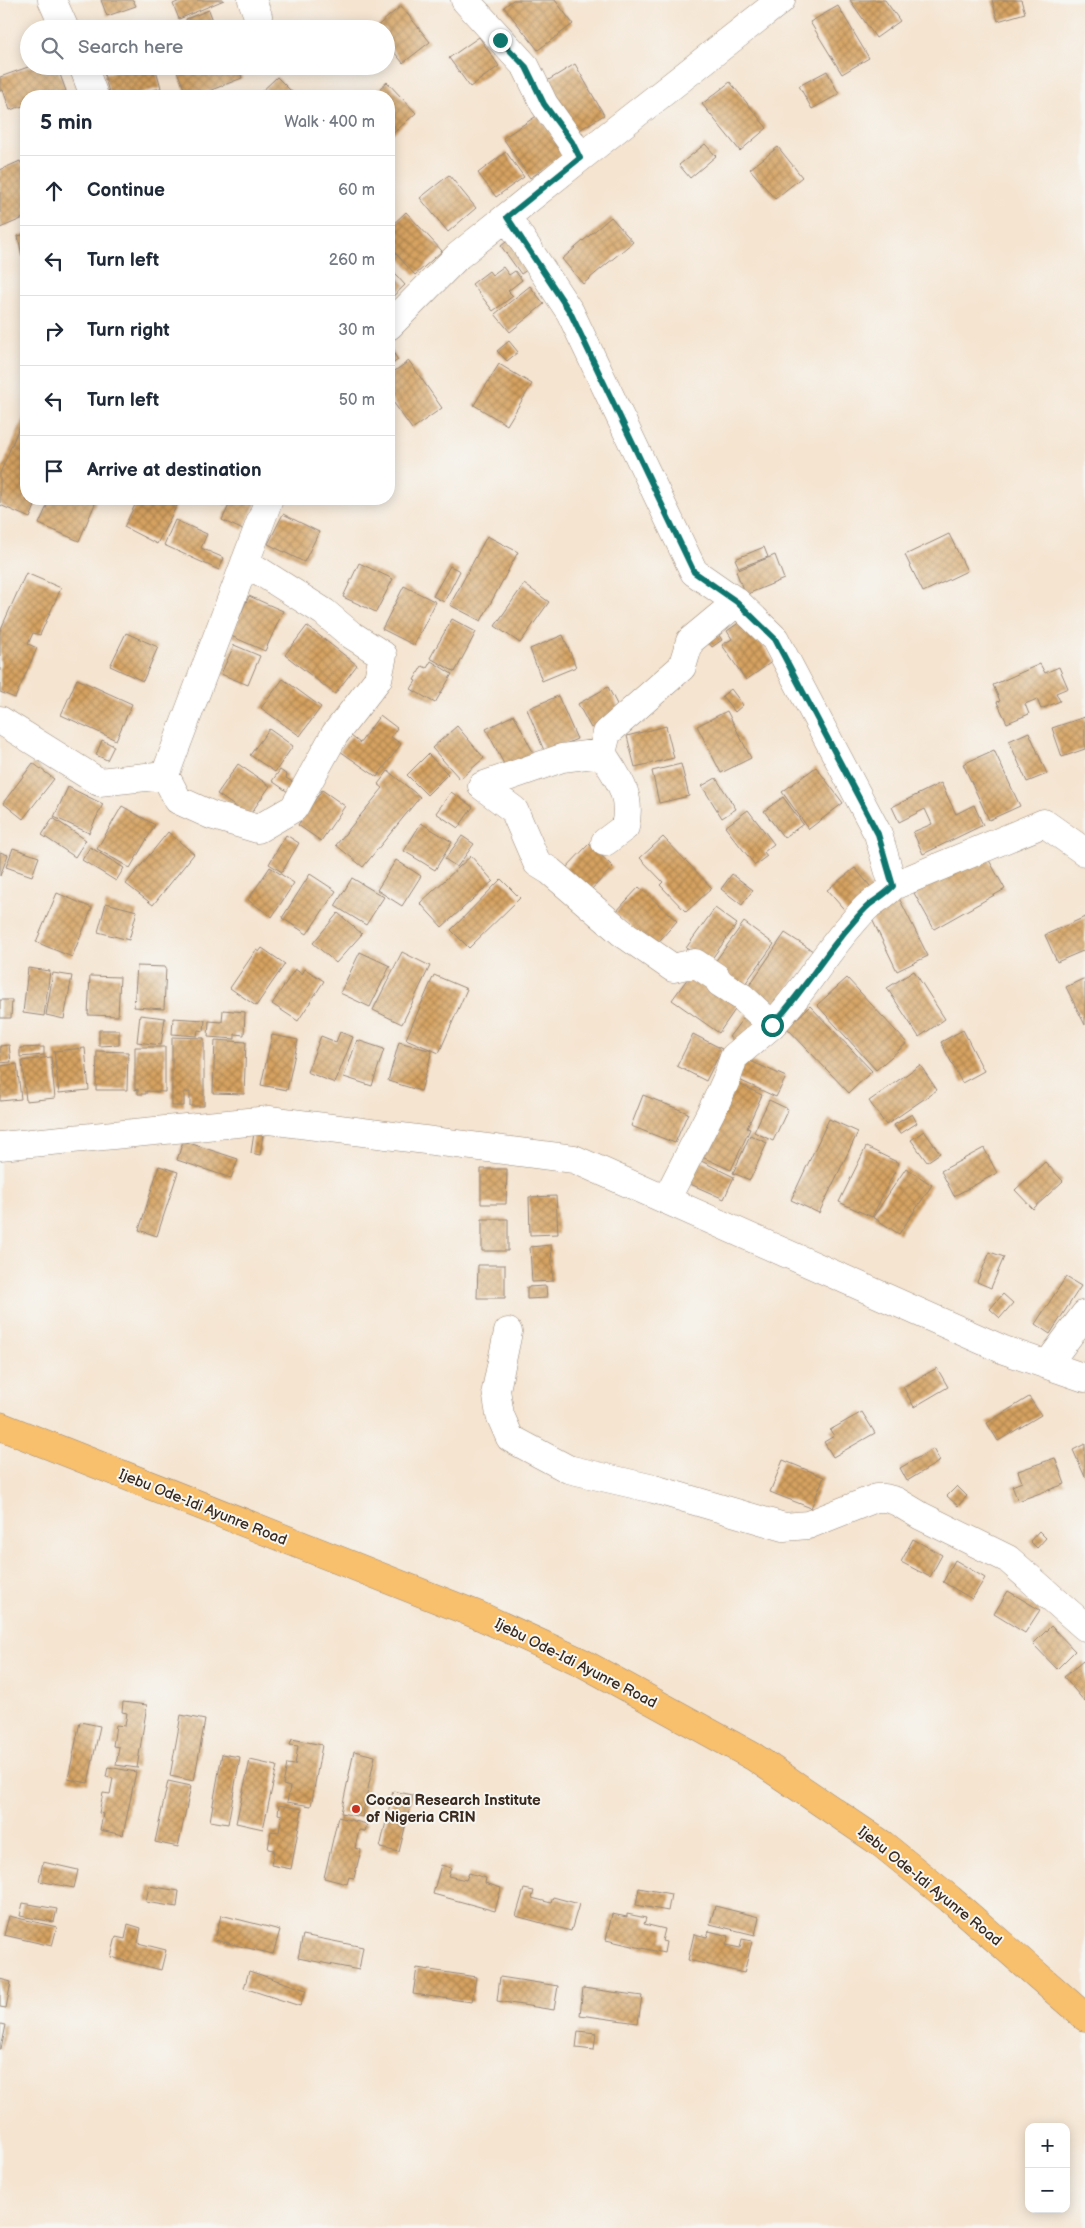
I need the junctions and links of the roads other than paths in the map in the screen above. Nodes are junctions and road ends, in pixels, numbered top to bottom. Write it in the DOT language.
graph roads {
  1 [pos="52,0"];
  2 [pos="465,0"];
  3 [pos="781,0"];
  4 [pos="61,20"];
  5 [pos="86,75"];
  6 [pos="92,90"];
  7 [pos="580,158"];
  8 [pos="507,217"];
  9 [pos="395,320"];
  10 [pos="266,505"];
  11 [pos="245,562"];
  12 [pos="737,602"];
  13 [pos="0,720"];
  14 [pos="602,753"];
  15 [pos="165,774"];
  16 [pos="605,842"];
  17 [pos="1085,852"];
  18 [pos="893,886"];
  19 [pos="772,1025"];
  20 [pos="0,1146"];
  21 [pos="666,1200"];
  22 [pos="1085,1314"];
  23 [pos="508,1332"];
  24 [pos="1047,1365"];
  25 [pos="1085,1378"];
  26 [pos="0,1426"];
  27 [pos="1085,1628"];
  28 [pos="1085,2017"];
  1 -- 4 [label="street"];
  2 -- 7 [label="street"];
  3 -- 7 [label="street"];
  5 -- 6 [label="street"];
  7 -- 8 [label="street"];
  8 -- 9 [label="street"];
  8 -- 12 [label="street"];
  10 -- 11 [label="street"];
  11 -- 15 [label="street"];
  11 -- 15 [label="street"];
  12 -- 14 [label="street"];
  12 -- 18 [label="street"];
  13 -- 15 [label="street"];
  14 -- 16 [label="street"];
  14 -- 19 [label="street"];
  17 -- 18 [label="street"];
  18 -- 19 [label="street"];
  19 -- 21 [label="street"];
  20 -- 21 [label="street"];
  21 -- 24 [label="street"];
  22 -- 24 [label="street"];
  23 -- 27 [label="street"];
  24 -- 25 [label="street"];
  26 -- 28 [label="main road, Ijebu Ode-Idi Ayunre Road"];
}
